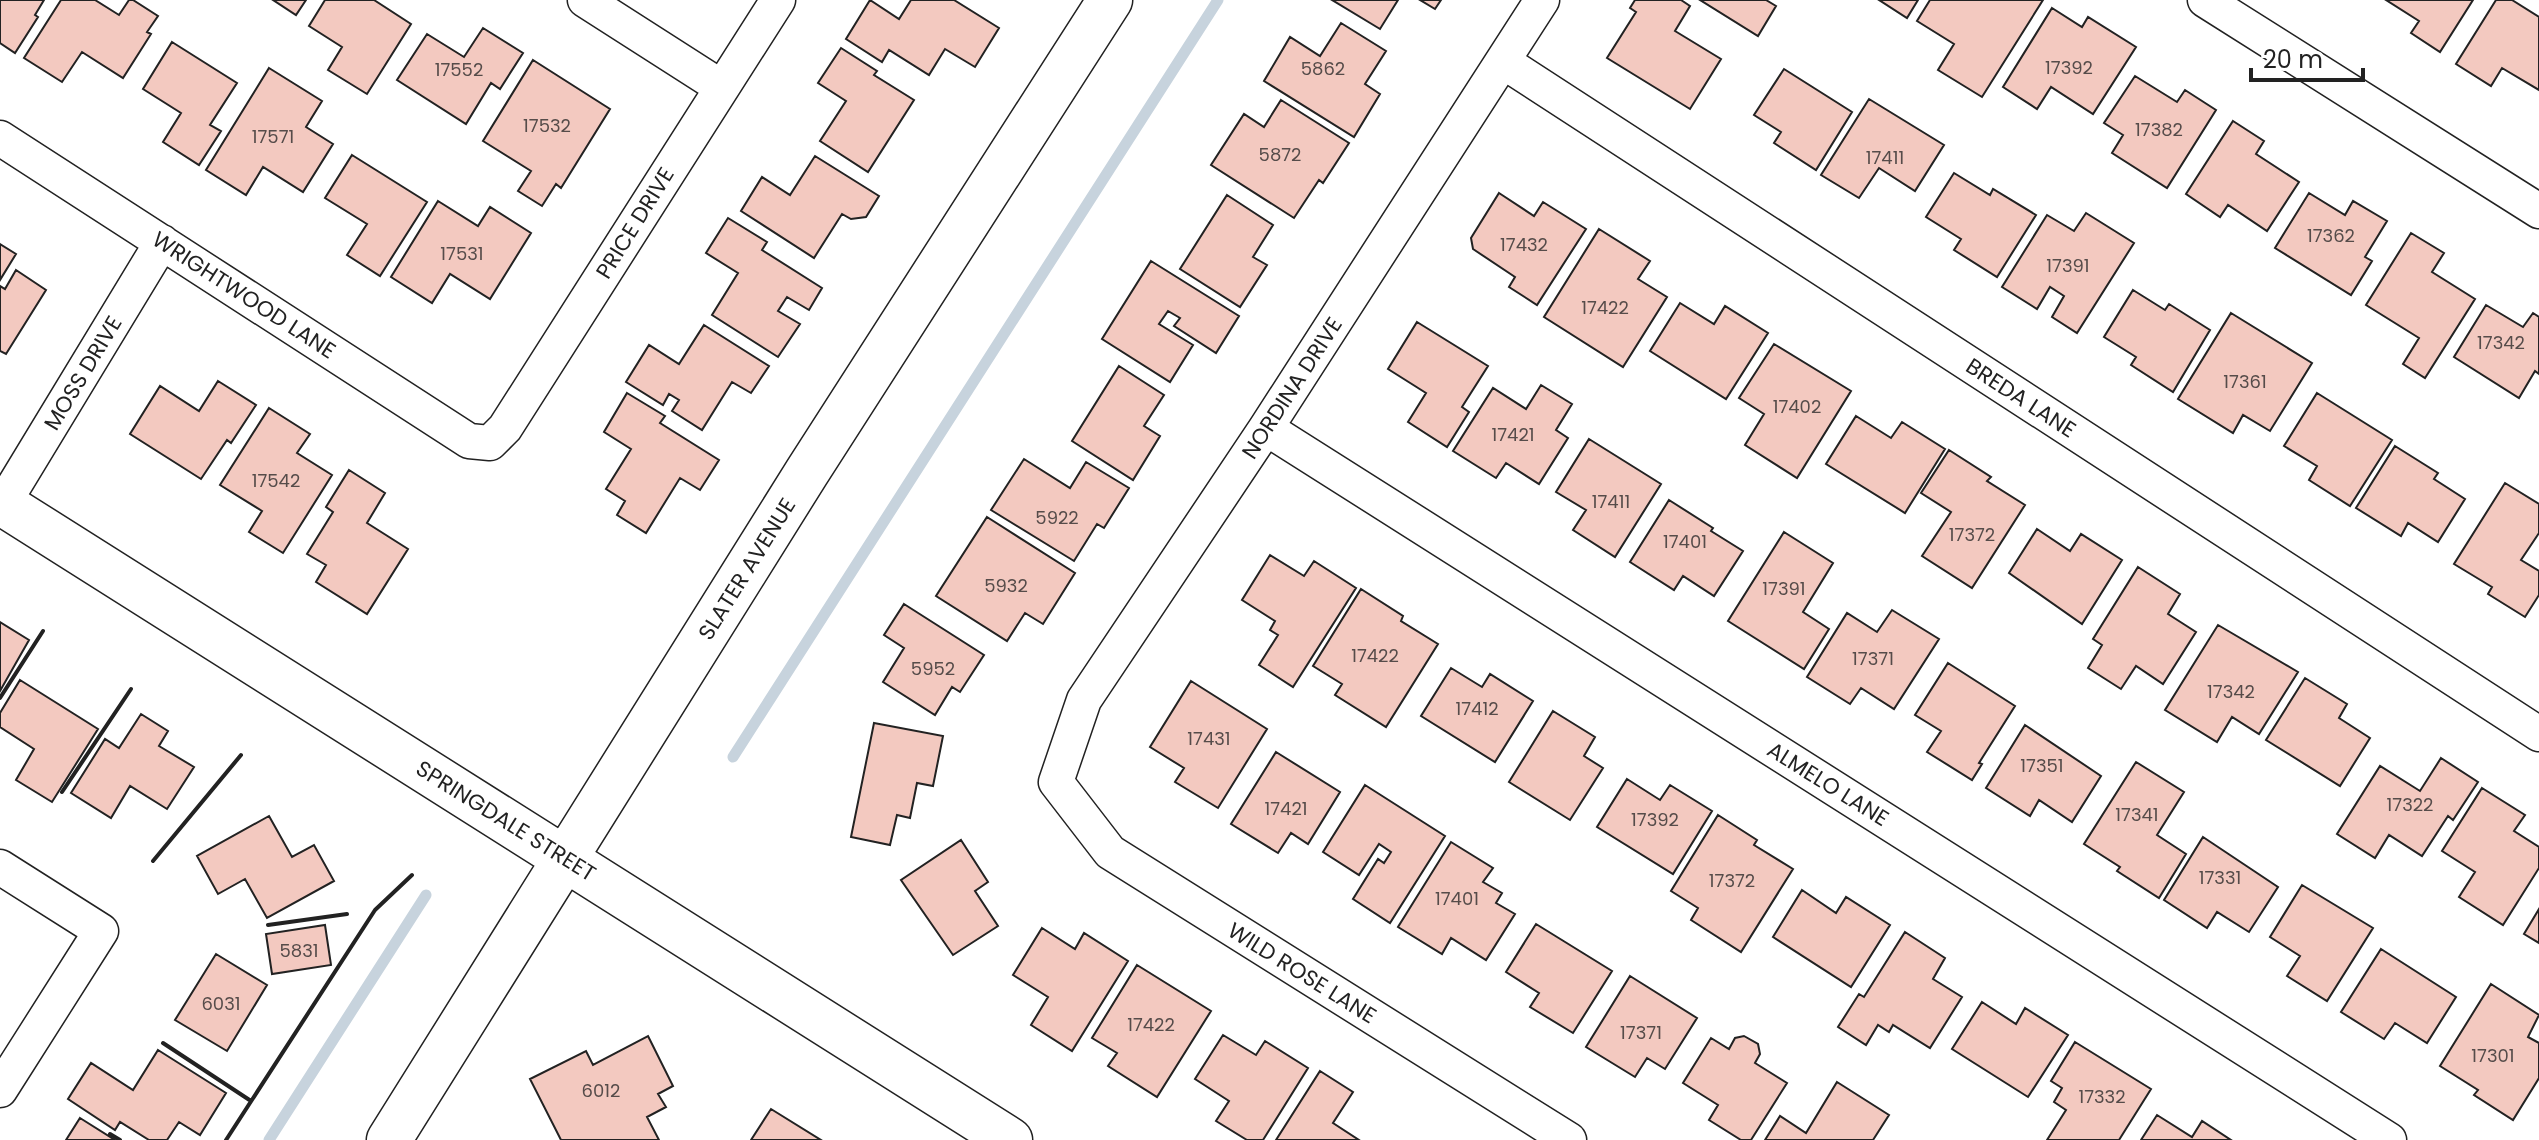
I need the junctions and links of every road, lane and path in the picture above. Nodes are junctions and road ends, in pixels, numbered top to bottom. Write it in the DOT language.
graph roads {
  1 [pos="585,0"];
  2 [pos="778,0"];
  3 [pos="1110,0"];
  4 [pos="1542,0"];
  5 [pos="2205,0"];
  6 [pos="1504,62"];
  7 [pos="721,87"];
  8 [pos="0,138"];
  9 [pos="2539,211"];
  10 [pos="162,242"];
  11 [pos="1266,428"];
  12 [pos="490,443"];
  13 [pos="2,503"];
  14 [pos="2539,734"];
  15 [pos="1056,782"];
  16 [pos="565,858"];
  17 [pos="0,867"];
  18 [pos="0,1090"];
  19 [pos="389,1140"];
  20 [pos="1010,1140"];
  21 [pos="1569,1140"];
  22 [pos="2389,1140"];
  1 -- 7 [label="street"];
  2 -- 7 [label="street, PRICE DRIVE"];
  3 -- 16 [label="street, SLATER AVENUE"];
  4 -- 6 [label="street, NORDINA DRIVE"];
  5 -- 9 [label="street"];
  6 -- 11 [label="street, NORDINA DRIVE"];
  6 -- 14 [label="street, BREDA LANE"];
  7 -- 12 [label="street, PRICE DRIVE"];
  8 -- 10 [label="street, WRIGHTWOOD LANE"];
  10 -- 12 [label="street, WRIGHTWOOD LANE"];
  10 -- 13 [label="street, MOSS DRIVE"];
  11 -- 15 [label="street, NORDINA DRIVE"];
  11 -- 22 [label="street, ALMELO LANE"];
  13 -- 16 [label="street, SPRINGDALE STREET"];
  15 -- 21 [label="street, WILD ROSE LANE"];
  16 -- 19 [label="street, SLATER AVENUE"];
  16 -- 20 [label="street, SPRINGDALE STREET"];
  17 -- 18 [label="street"];
}
